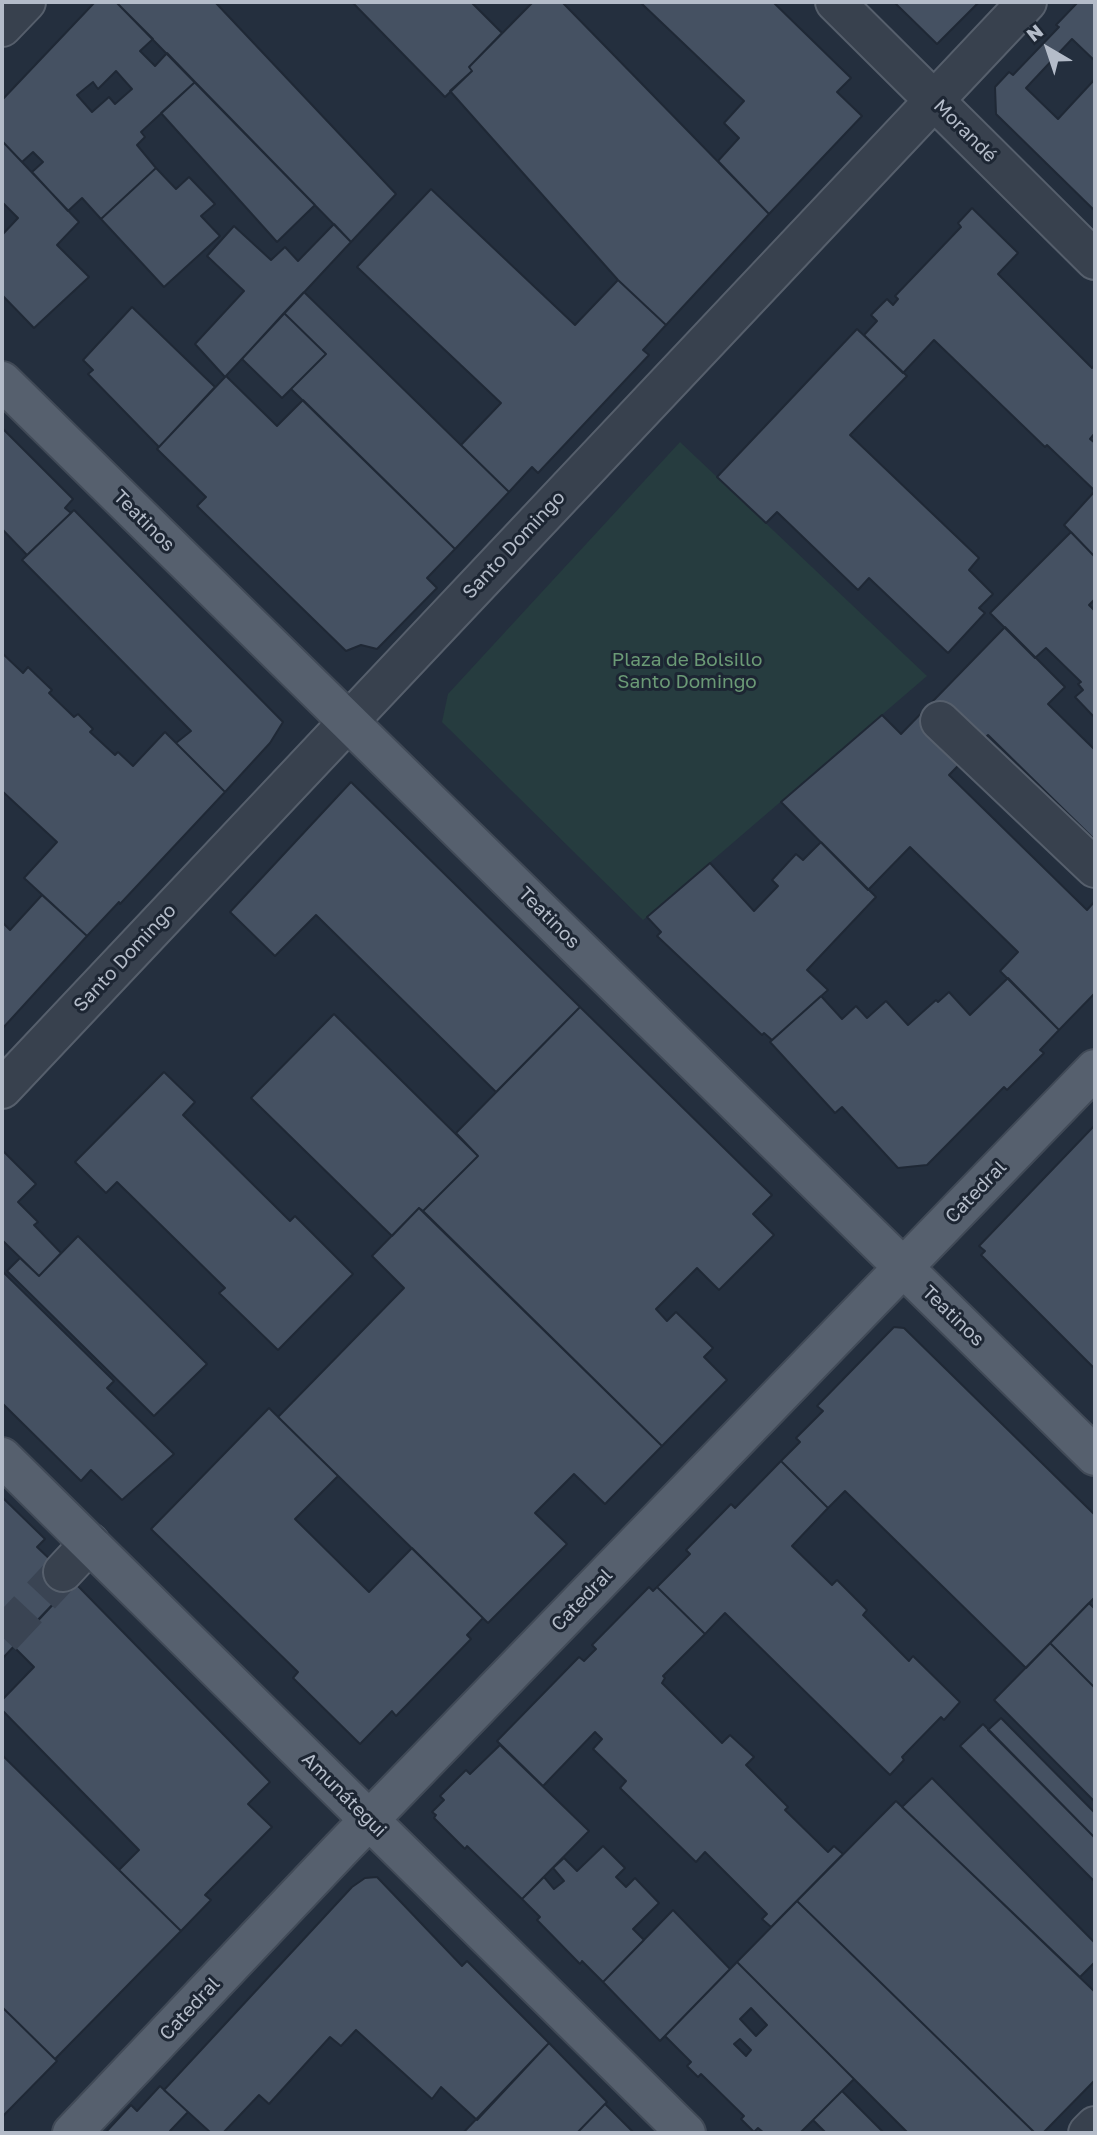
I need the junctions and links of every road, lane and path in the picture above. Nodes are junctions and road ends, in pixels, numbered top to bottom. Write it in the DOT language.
graph roads {
  1 [pos="26,2"];
  2 [pos="835,2"];
  3 [pos="1027,2"];
  4 [pos="2,27"];
  5 [pos="934,99"];
  6 [pos="1095,260"];
  7 [pos="2,381"];
  8 [pos="348,721"];
  9 [pos="940,721"];
  10 [pos="1095,868"];
  11 [pos="1095,1069"];
  12 [pos="2,1089"];
  13 [pos="903,1267"];
  14 [pos="1095,1456"];
  15 [pos="2,1457"];
  16 [pos="90,1543"];
  17 [pos="63,1572"];
  18 [pos="369,1820"];
  19 [pos="1095,2126"];
  20 [pos="72,2133"];
  21 [pos="686,2133"];
  22 [pos="1088,2133"];
  1 -- 4 [label="street"];
  2 -- 5 [label="street, Morandé"];
  3 -- 5 [label="street, Santo Domingo"];
  5 -- 6 [label="street, Morandé"];
  5 -- 8 [label="street, Santo Domingo"];
  7 -- 8 [label="main road, Teatinos"];
  8 -- 12 [label="street, Santo Domingo"];
  8 -- 13 [label="main road, Teatinos"];
  9 -- 10 [label="street"];
  11 -- 13 [label="main road, Catedral"];
  13 -- 14 [label="main road, Teatinos"];
  13 -- 18 [label="main road, Catedral"];
  15 -- 16 [label="main road, Amunátegui"];
  16 -- 17 [label="street"];
  16 -- 18 [label="main road, Amunátegui"];
  18 -- 20 [label="main road, Catedral"];
  18 -- 21 [label="main road, Amunátegui"];
  19 -- 22 [label="street"];
}
